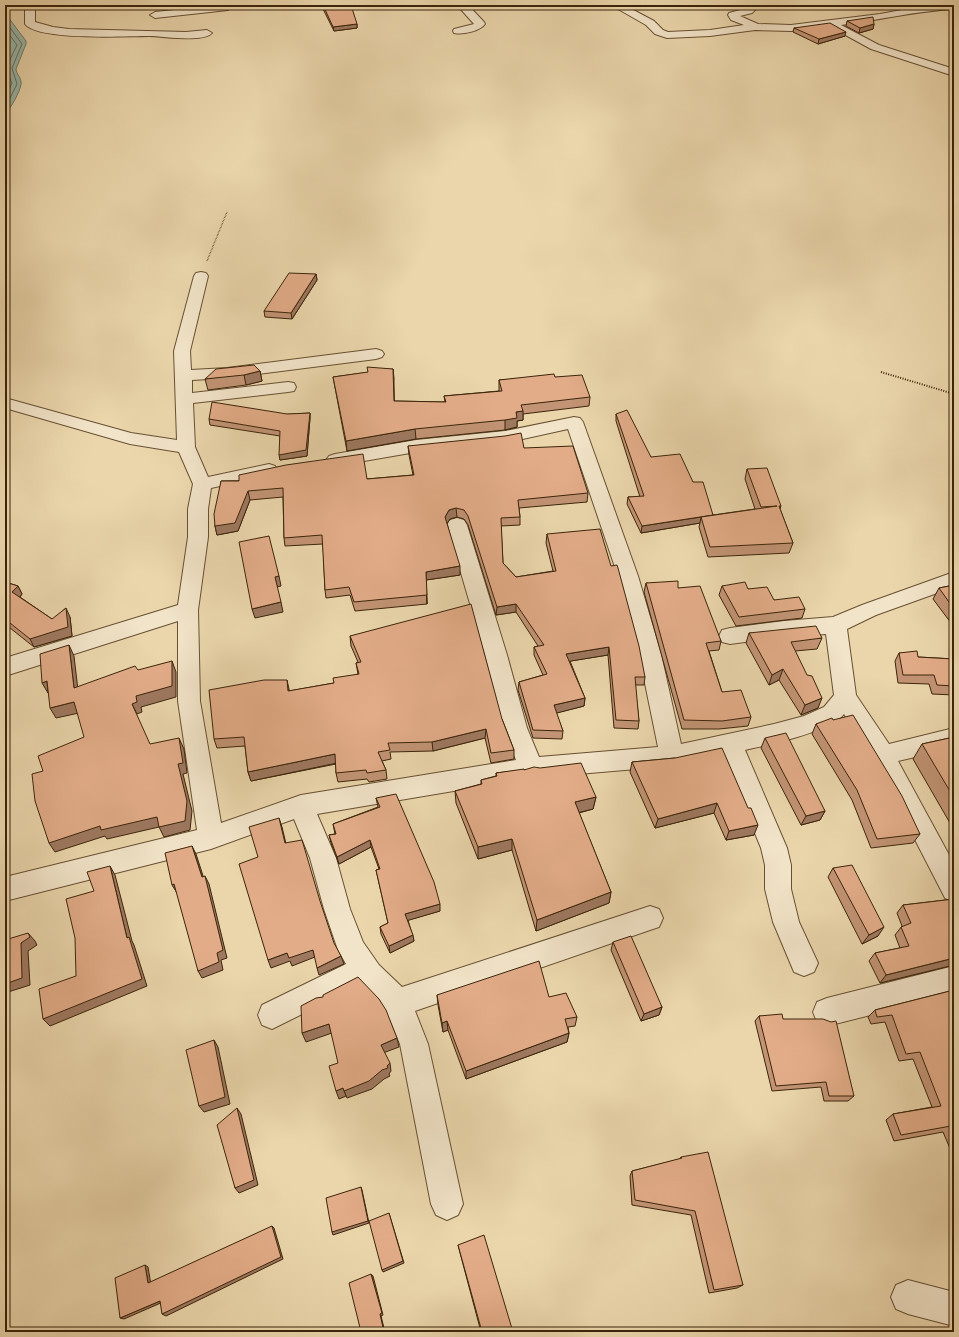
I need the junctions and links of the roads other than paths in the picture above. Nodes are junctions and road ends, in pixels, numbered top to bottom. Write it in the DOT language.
graph roads {
  1 [pos="30,5"];
  2 [pos="462,5"];
  3 [pos="616,5"];
  4 [pos="954,6"];
  5 [pos="748,8"];
  6 [pos="226,10"];
  7 [pos="155,15"];
  8 [pos="830,23"];
  9 [pos="758,27"];
  10 [pos="458,31"];
  11 [pos="127,34"];
  12 [pos="207,34"];
  13 [pos="154,42"];
  14 [pos="954,73"];
  15 [pos="201,276"];
  16 [pos="376,354"];
  17 [pos="182,376"];
  18 [pos="288,387"];
  19 [pos="183,399"];
  20 [pos="5,403"];
  21 [pos="186,447"];
  22 [pos="318,462"];
  23 [pos="287,466"];
  24 [pos="202,484"];
  25 [pos="457,525"];
  26 [pos="954,579"];
  27 [pos="188,610"];
  28 [pos="836,625"];
  29 [pos="730,636"];
  30 [pos="5,667"];
  31 [pos="844,697"];
  32 [pos="954,738"];
  33 [pos="730,743"];
  34 [pos="884,755"];
  35 [pos="672,756"];
  36 [pos="531,768"];
  37 [pos="301,806"];
  38 [pos="211,838"];
  39 [pos="5,889"];
  40 [pos="954,890"];
  41 [pos="650,918"];
  42 [pos="804,963"];
  43 [pos="365,968"];
  44 [pos="954,980"];
  45 [pos="396,1003"];
  46 [pos="827,1012"];
  47 [pos="272,1015"];
  48 [pos="447,1204"];
  49 [pos="908,1297"];
  50 [pos="954,1309"];
  1 -- 11 [label="street"];
  2 -- 10 [label="street"];
  3 -- 9 [label="street"];
  4 -- 8 [label="street"];
  5 -- 9 [label="street"];
  6 -- 7 [label="street"];
  8 -- 9 [label="street"];
  8 -- 14 [label="street"];
  11 -- 12 [label="street"];
  11 -- 13 [label="street"];
  15 -- 17 [label="street"];
  16 -- 17 [label="street"];
  17 -- 19 [label="street"];
  18 -- 19 [label="street"];
  19 -- 21 [label="street"];
  20 -- 21 [label="street"];
  21 -- 24 [label="street"];
  22 -- 35 [label="street"];
  23 -- 24 [label="street"];
  24 -- 27 [label="street"];
  25 -- 36 [label="street"];
  26 -- 28 [label="street"];
  27 -- 30 [label="street"];
  27 -- 38 [label="street"];
  28 -- 29 [label="street"];
  28 -- 31 [label="street"];
  31 -- 33 [label="street"];
  31 -- 34 [label="street"];
  32 -- 34 [label="street"];
  33 -- 35 [label="street"];
  33 -- 42 [label="street"];
  34 -- 40 [label="street"];
  35 -- 36 [label="street"];
  36 -- 37 [label="street"];
  37 -- 38 [label="street"];
  37 -- 43 [label="street"];
  38 -- 39 [label="street"];
  41 -- 45 [label="street"];
  43 -- 45 [label="street"];
  43 -- 47 [label="street"];
  44 -- 46 [label="street"];
  45 -- 48 [label="street"];
  49 -- 50 [label="street"];
}
